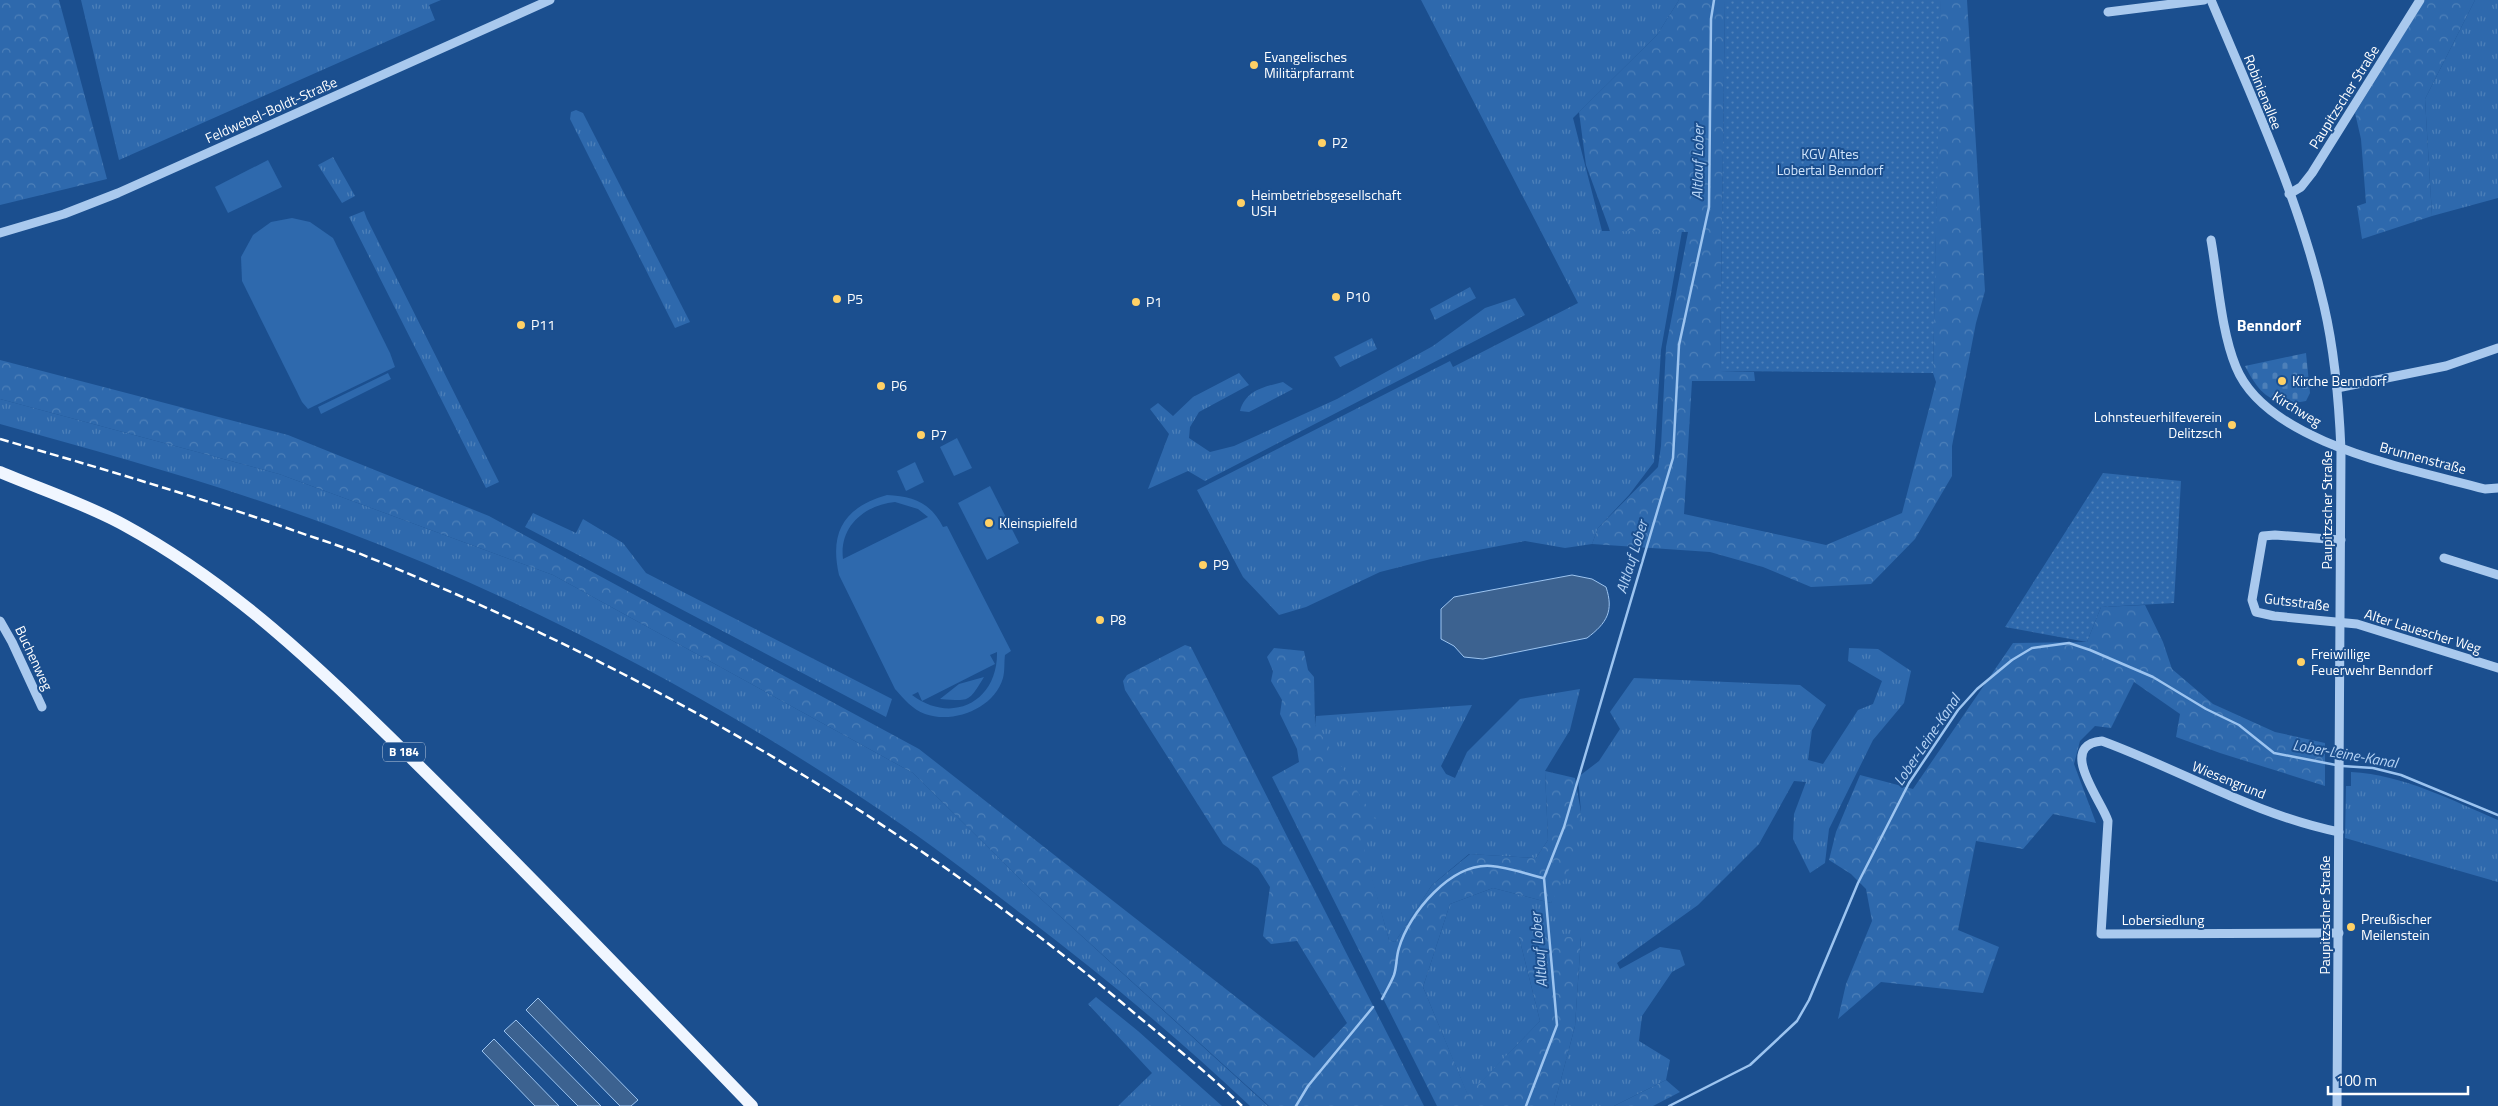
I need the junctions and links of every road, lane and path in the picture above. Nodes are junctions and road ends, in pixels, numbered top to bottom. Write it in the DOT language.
graph roads {
  1 [pos="550,0"];
  2 [pos="2204,0"];
  3 [pos="2211,0"];
  4 [pos="2420,0"];
  5 [pos="2108,12"];
  6 [pos="2289,194"];
  7 [pos="0,233"];
  8 [pos="2211,240"];
  9 [pos="2498,348"];
  10 [pos="2337,388"];
  11 [pos="2341,450"];
  12 [pos="0,472"];
  13 [pos="2498,488"];
  14 [pos="2341,540"];
  15 [pos="2444,558"];
  16 [pos="2498,576"];
  17 [pos="0,621"];
  18 [pos="2340,622"];
  19 [pos="2498,668"];
  20 [pos="42,707"];
  21 [pos="2113,745"];
  22 [pos="2338,832"];
  23 [pos="2339,933"];
  24 [pos="752,1106"];
  25 [pos="2337,1106"];
  1 -- 7 [label="street, Feldwebel-Boldt-Straße"];
  2 -- 5 [label="street"];
  3 -- 6 [label="street, Robinienallee"];
  4 -- 6 [label="street, Paupitzscher Straße"];
  6 -- 10 [label="street, Paupitzscher Straße"];
  8 -- 11 [label="street, Kirchweg"];
  9 -- 10 [label="street"];
  10 -- 11 [label="street, Paupitzscher Straße"];
  11 -- 13 [label="street, Brunnenstraße"];
  11 -- 14 [label="street, Paupitzscher Straße"];
  12 -- 24 [label="main road, B 184"];
  14 -- 18 [label="street, Paupitzscher Straße"];
  14 -- 18 [label="street, Gutsstraße"];
  15 -- 16 [label="street"];
  17 -- 20 [label="street, Buchenweg"];
  18 -- 19 [label="street, Alter Lauescher Weg"];
  18 -- 22 [label="street, Paupitzscher Straße"];
  21 -- 22 [label="street, Wiesengrund"];
  21 -- 23 [label="street, Lobersiedlung"];
  22 -- 23 [label="street, Paupitzscher Straße"];
  23 -- 25 [label="street, Paupitzscher Straße"];
}
